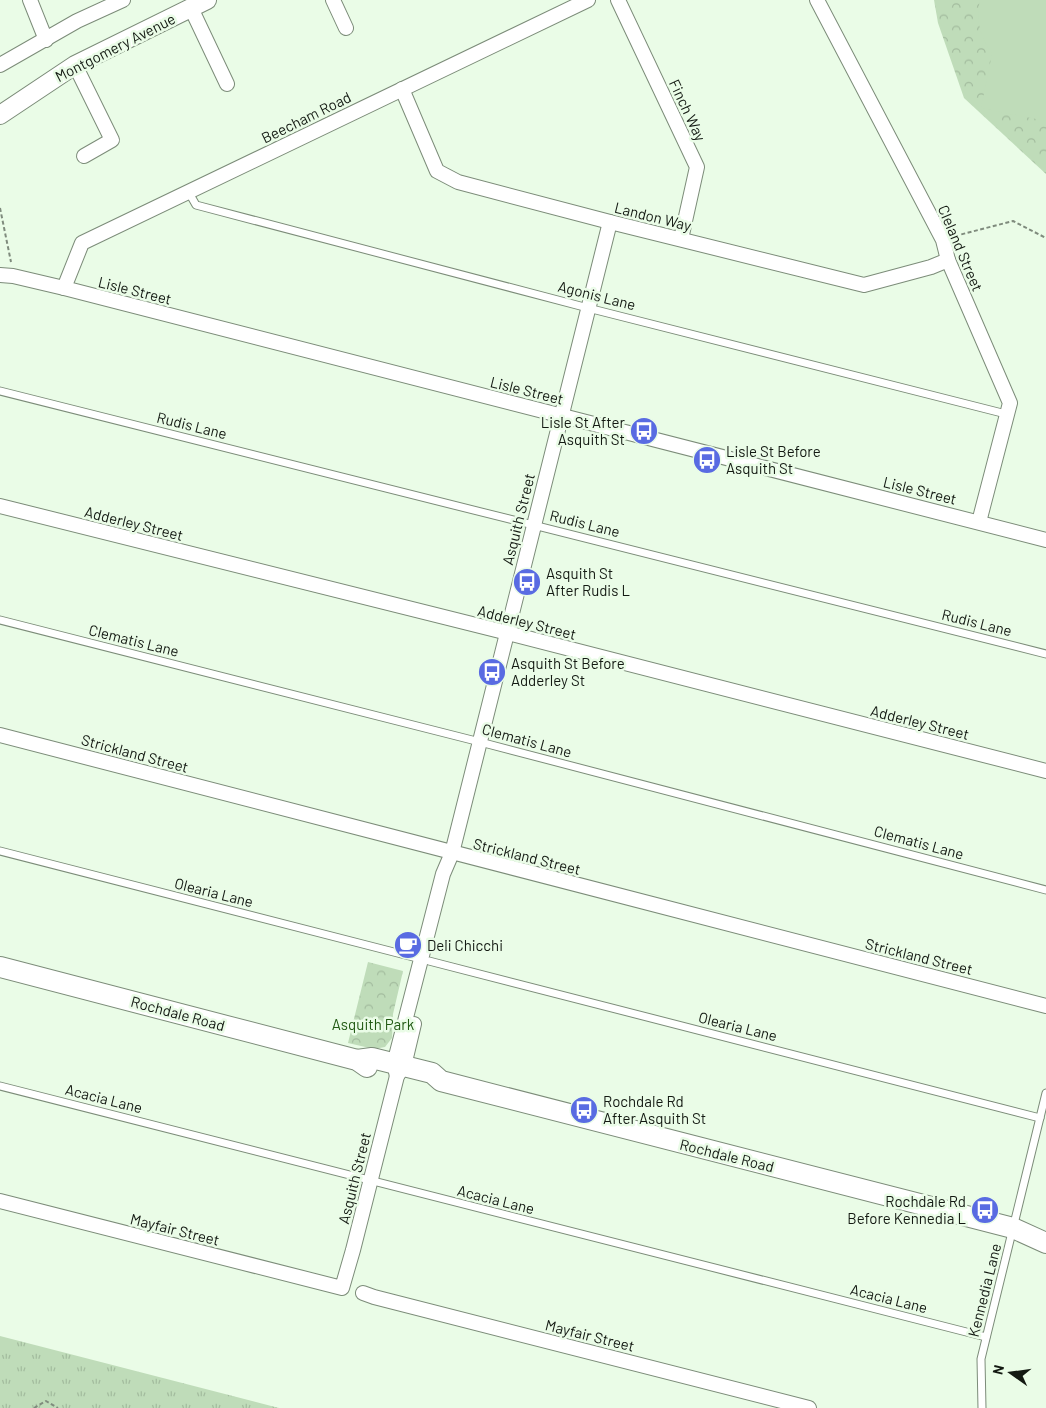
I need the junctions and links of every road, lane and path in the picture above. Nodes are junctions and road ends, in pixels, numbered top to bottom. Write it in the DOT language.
graph roads {
  1 [pos="30,0"];
  2 [pos="123,0"];
  3 [pos="207,0"];
  4 [pos="333,0"];
  5 [pos="588,0"];
  6 [pos="618,0"];
  7 [pos="817,0"];
  8 [pos="191,8"];
  9 [pos="346,28"];
  10 [pos="46,40"];
  11 [pos="0,65"];
  12 [pos="75,65"];
  13 [pos="227,84"];
  14 [pos="402,89"];
  15 [pos="0,115"];
  16 [pos="84,156"];
  17 [pos="188,191"];
  18 [pos="0,208"];
  19 [pos="610,222"];
  20 [pos="1046,238"];
  21 [pos="681,240"];
  22 [pos="943,240"];
  23 [pos="948,260"];
  24 [pos="11,265"];
  25 [pos="0,275"];
  26 [pos="64,288"];
  27 [pos="588,308"];
  28 [pos="0,391"];
  29 [pos="1006,414"];
  30 [pos="560,415"];
  31 [pos="0,506"];
  32 [pos="979,522"];
  33 [pos="534,524"];
  34 [pos="1046,540"];
  35 [pos="0,620"];
  36 [pos="508,633"];
  37 [pos="1046,654"];
  38 [pos="0,735"];
  39 [pos="480,742"];
  40 [pos="1046,771"];
  41 [pos="0,851"];
  42 [pos="452,853"];
  43 [pos="1046,890"];
  44 [pos="425,960"];
  45 [pos="0,967"];
  46 [pos="1046,1006"];
  47 [pos="398,1069"];
  48 [pos="0,1086"];
  49 [pos="1046,1093"];
  50 [pos="1040,1118"];
  51 [pos="371,1181"];
  52 [pos="0,1202"];
  53 [pos="1013,1228"];
  54 [pos="1046,1228"];
  55 [pos="1046,1243"];
  56 [pos="342,1288"];
  57 [pos="363,1293"];
  58 [pos="986,1337"];
  59 [pos="34,1408"];
  60 [pos="58,1408"];
  61 [pos="809,1408"];
  62 [pos="982,1408"];
  1 -- 10 [label="street"];
  2 -- 10 [label="street"];
  3 -- 8 [label="street, Montgomery Avenue"];
  4 -- 9 [label="street"];
  5 -- 14 [label="street, Beecham Road"];
  6 -- 21 [label="street, Finch Way"];
  7 -- 22 [label="street, Cleland Street"];
  8 -- 12 [label="street, Montgomery Avenue"];
  8 -- 13 [label="street"];
  10 -- 11 [label="street"];
  12 -- 15 [label="street, Montgomery Avenue"];
  12 -- 16 [label="street"];
  14 -- 17 [label="street, Beecham Road"];
  14 -- 19 [label="street, Landon Way"];
  17 -- 26 [label="street, Beecham Road"];
  17 -- 27 [label="lane, Agonis Lane"];
  18 -- 24 [label="path"];
  19 -- 21 [label="street, Landon Way"];
  19 -- 27 [label="street, Asquith Street"];
  20 -- 22 [label="path"];
  21 -- 23 [label="street, Landon Way"];
  22 -- 23 [label="street, Cleland Street"];
  23 -- 29 [label="street, Cleland Street"];
  25 -- 26 [label="street, Lisle Street"];
  26 -- 30 [label="street, Lisle Street"];
  27 -- 29 [label="lane, Agonis Lane"];
  27 -- 30 [label="street, Asquith Street"];
  28 -- 33 [label="lane, Rudis Lane"];
  29 -- 32 [label="street, Cleland Street"];
  30 -- 32 [label="street, Lisle Street"];
  30 -- 33 [label="street, Asquith Street"];
  31 -- 36 [label="street, Adderley Street"];
  32 -- 34 [label="street, Lisle Street"];
  33 -- 36 [label="street, Asquith Street"];
  33 -- 37 [label="lane, Rudis Lane"];
  35 -- 39 [label="lane, Clematis Lane"];
  36 -- 39 [label="street, Asquith Street"];
  36 -- 40 [label="street, Adderley Street"];
  38 -- 42 [label="street, Strickland Street"];
  39 -- 42 [label="street, Asquith Street"];
  39 -- 43 [label="lane, Clematis Lane"];
  41 -- 44 [label="lane, Olearia Lane"];
  42 -- 44 [label="street, Asquith Street"];
  42 -- 46 [label="street, Strickland Street"];
  44 -- 47 [label="street, Asquith Street"];
  44 -- 50 [label="lane, Olearia Lane"];
  45 -- 47 [label="main road, Rochdale Road"];
  47 -- 51 [label="street, Asquith Street"];
  47 -- 53 [label="main road, Rochdale Road"];
  48 -- 51 [label="lane, Acacia Lane"];
  49 -- 50 [label="lane, Kennedia Lane"];
  50 -- 53 [label="lane, Kennedia Lane"];
  51 -- 56 [label="street, Asquith Street"];
  51 -- 58 [label="lane, Acacia Lane"];
  52 -- 56 [label="street, Mayfair Street"];
  53 -- 54 [label="main road, Rochdale Road"];
  53 -- 55 [label="main road, Rochdale Road"];
  53 -- 58 [label="lane, Kennedia Lane"];
  57 -- 61 [label="street, Mayfair Street"];
  58 -- 62 [label="lane, Kennedia Lane"];
  59 -- 60 [label="path"];
}
